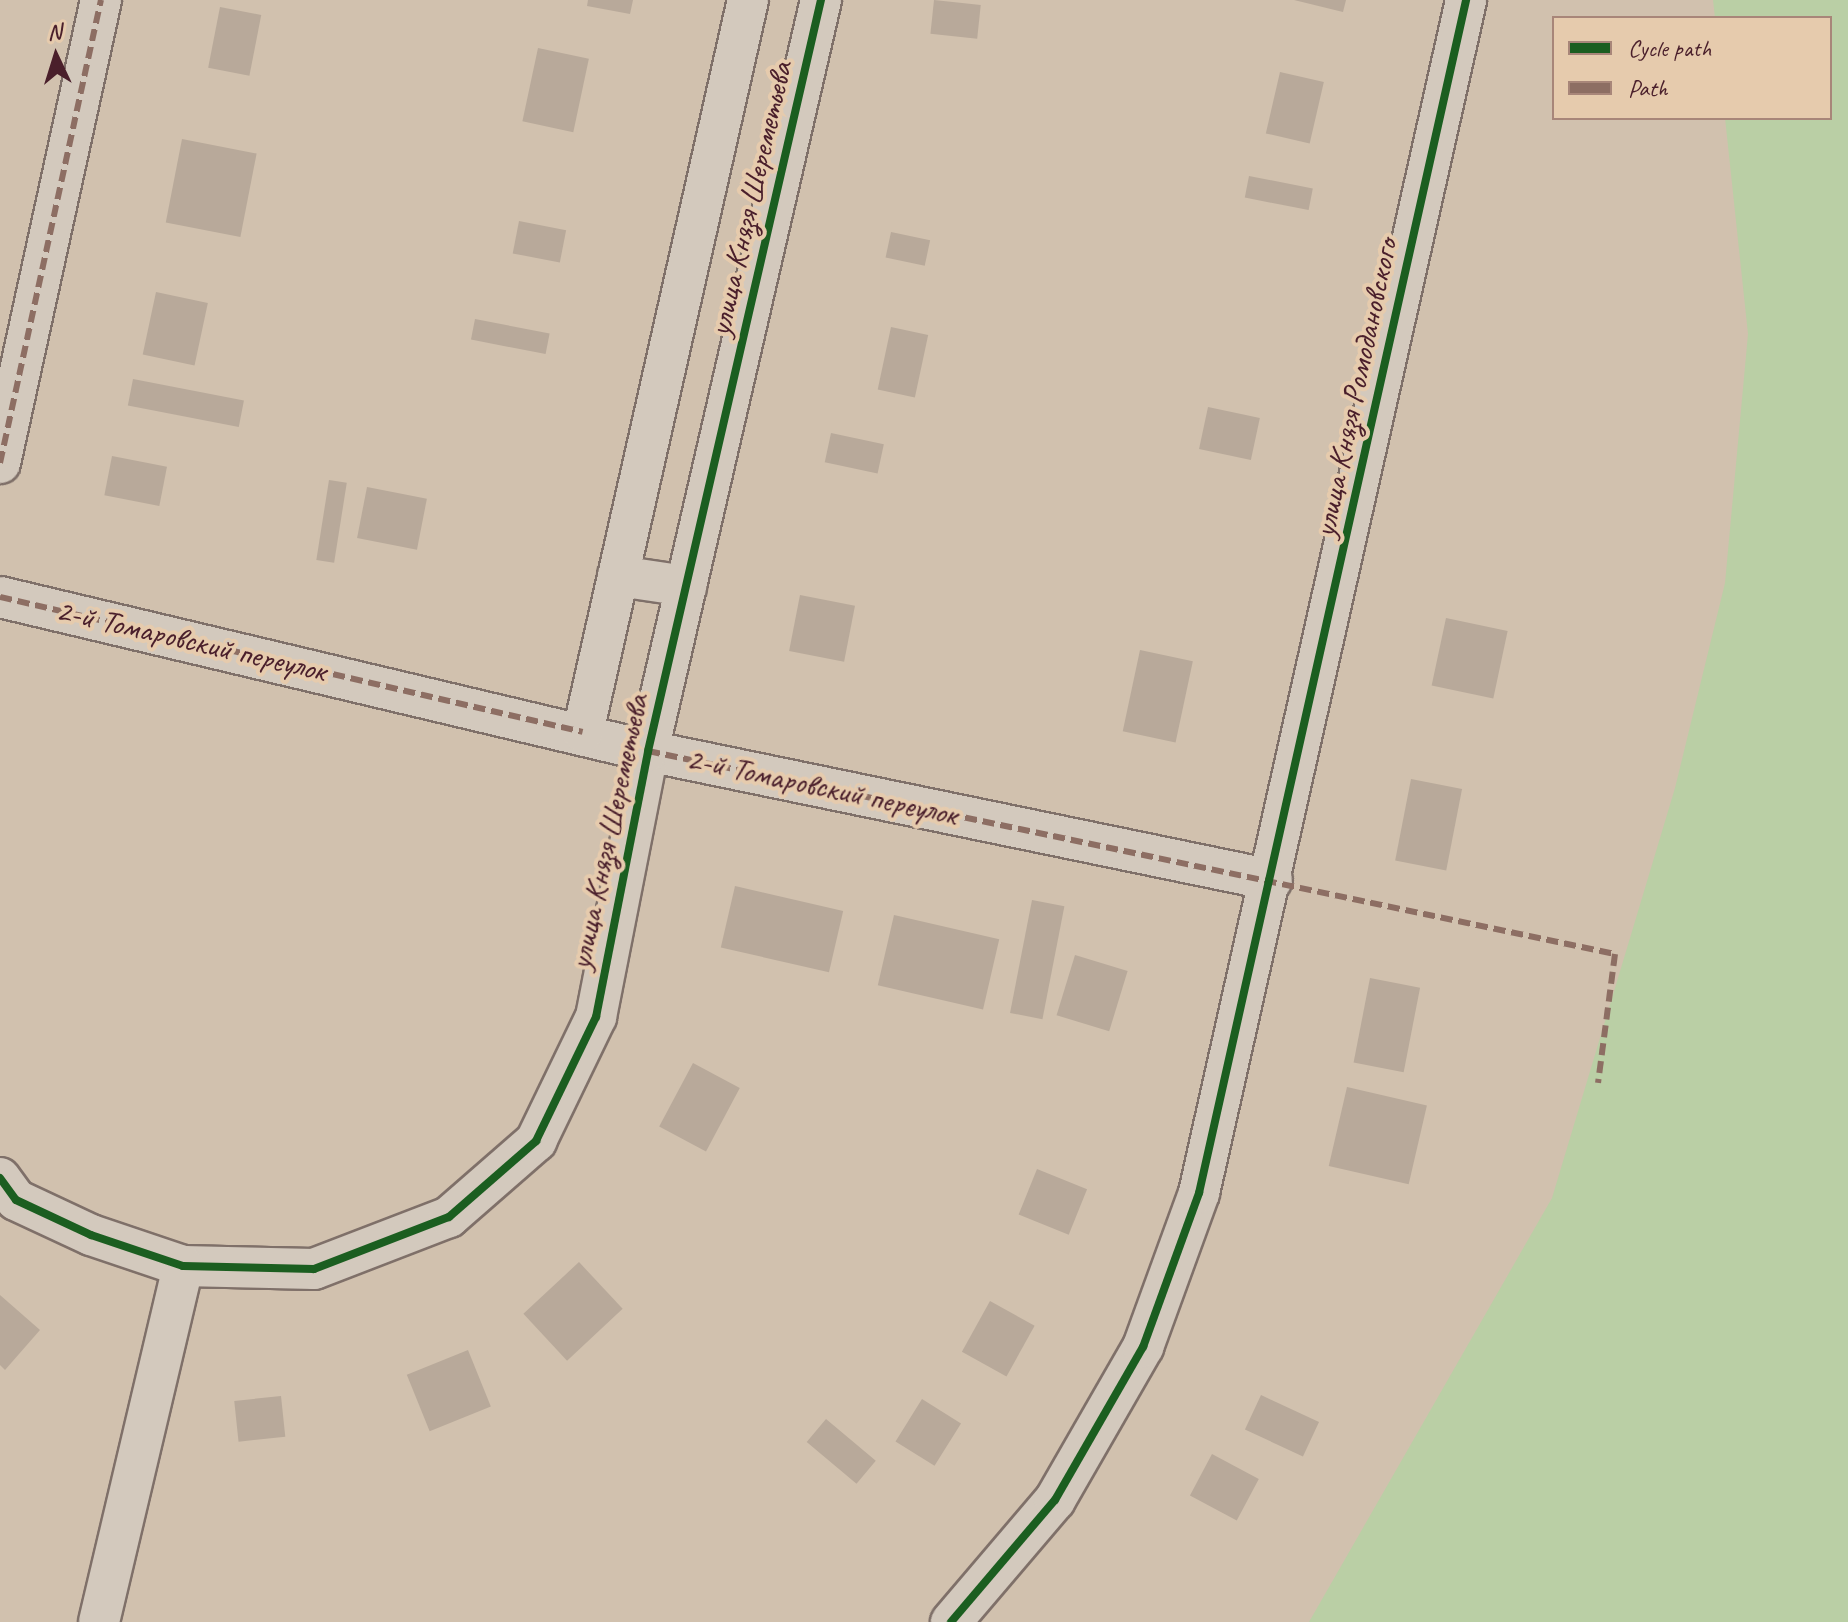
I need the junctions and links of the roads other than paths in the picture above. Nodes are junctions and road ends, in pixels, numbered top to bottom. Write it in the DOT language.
graph roads {
  1 [pos="101,0"];
  2 [pos="748,0"];
  3 [pos="821,0"];
  4 [pos="1466,0"];
  5 [pos="0,463"];
  6 [pos="618,576"];
  7 [pos="686,586"];
  8 [pos="0,597"];
  9 [pos="583,732"];
  10 [pos="648,751"];
  11 [pos="1272,880"];
  12 [pos="0,1178"];
  13 [pos="183,1266"];
  14 [pos="99,1622"];
  15 [pos="951,1622"];
  1 -- 5 [label="street"];
  2 -- 6 [label="street, улица Князя Шереметьева"];
  3 -- 7 [label="street, улица Князя Шереметьева"];
  4 -- 11 [label="street, улица Князя Ромодановского"];
  6 -- 7 [label="street"];
  6 -- 9 [label="street, улица Князя Шереметьева"];
  7 -- 10 [label="street, улица Князя Шереметьева"];
  8 -- 9 [label="street, 2-й Томаровский переулок"];
  9 -- 10 [label="street, 2-й Томаровский переулок"];
  10 -- 11 [label="street, 2-й Томаровский переулок"];
  10 -- 13 [label="street, улица Князя Шереметьева"];
  11 -- 15 [label="street, улица Князя Ромодановского"];
  12 -- 13 [label="street, улица Князя Шереметьева"];
  13 -- 14 [label="street"];
}
